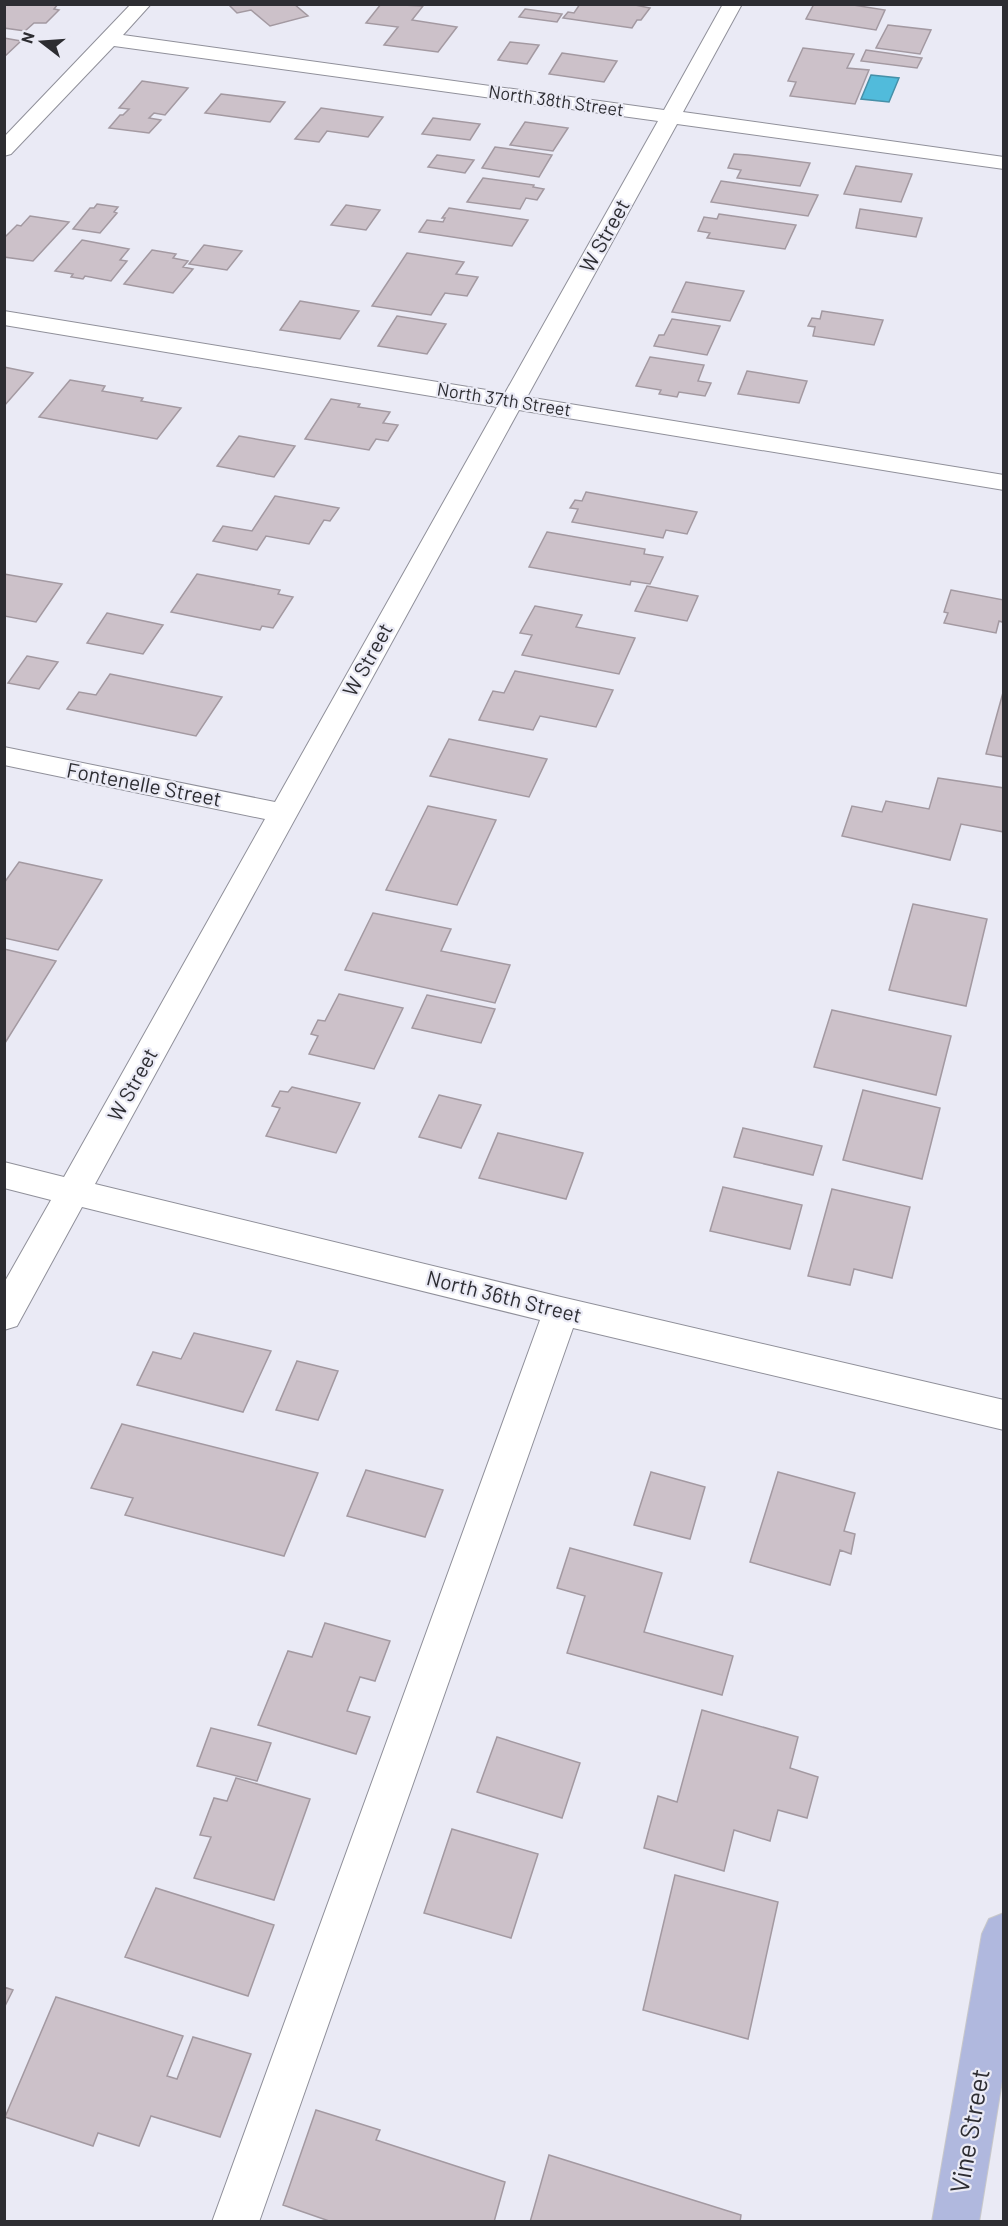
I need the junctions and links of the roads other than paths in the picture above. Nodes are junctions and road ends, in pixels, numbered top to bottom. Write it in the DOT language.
graph roads {
  1 [pos="142,4"];
  2 [pos="733,4"];
  3 [pos="109,39"];
  4 [pos="671,117"];
  5 [pos="4,150"];
  6 [pos="1004,163"];
  7 [pos="4,318"];
  8 [pos="512,402"];
  9 [pos="1004,483"];
  10 [pos="4,756"];
  11 [pos="283,813"];
  12 [pos="4,1175"];
  13 [pos="74,1192"];
  14 [pos="561,1311"];
  15 [pos="4,1316"];
  16 [pos="1004,1415"];
  17 [pos="1002,1948"];
  18 [pos="235,2222"];
  19 [pos="955,2222"];
  1 -- 3 [label="street"];
  2 -- 4 [label="street, W Street"];
  3 -- 4 [label="street, North 38th Street"];
  3 -- 5 [label="street"];
  4 -- 6 [label="street, North 38th Street"];
  4 -- 8 [label="street, W Street"];
  7 -- 8 [label="street, North 37th Street"];
  8 -- 9 [label="street, North 37th Street"];
  8 -- 11 [label="street, W Street"];
  10 -- 11 [label="street, Fontenelle Street"];
  11 -- 13 [label="street, W Street"];
  12 -- 13 [label="street, North 36th Street"];
  13 -- 14 [label="street, North 36th Street"];
  13 -- 15 [label="street, W Street"];
  14 -- 16 [label="street, North 36th Street"];
  14 -- 18 [label="street"];
  17 -- 19 [label="main road, Vine Street"];
}
